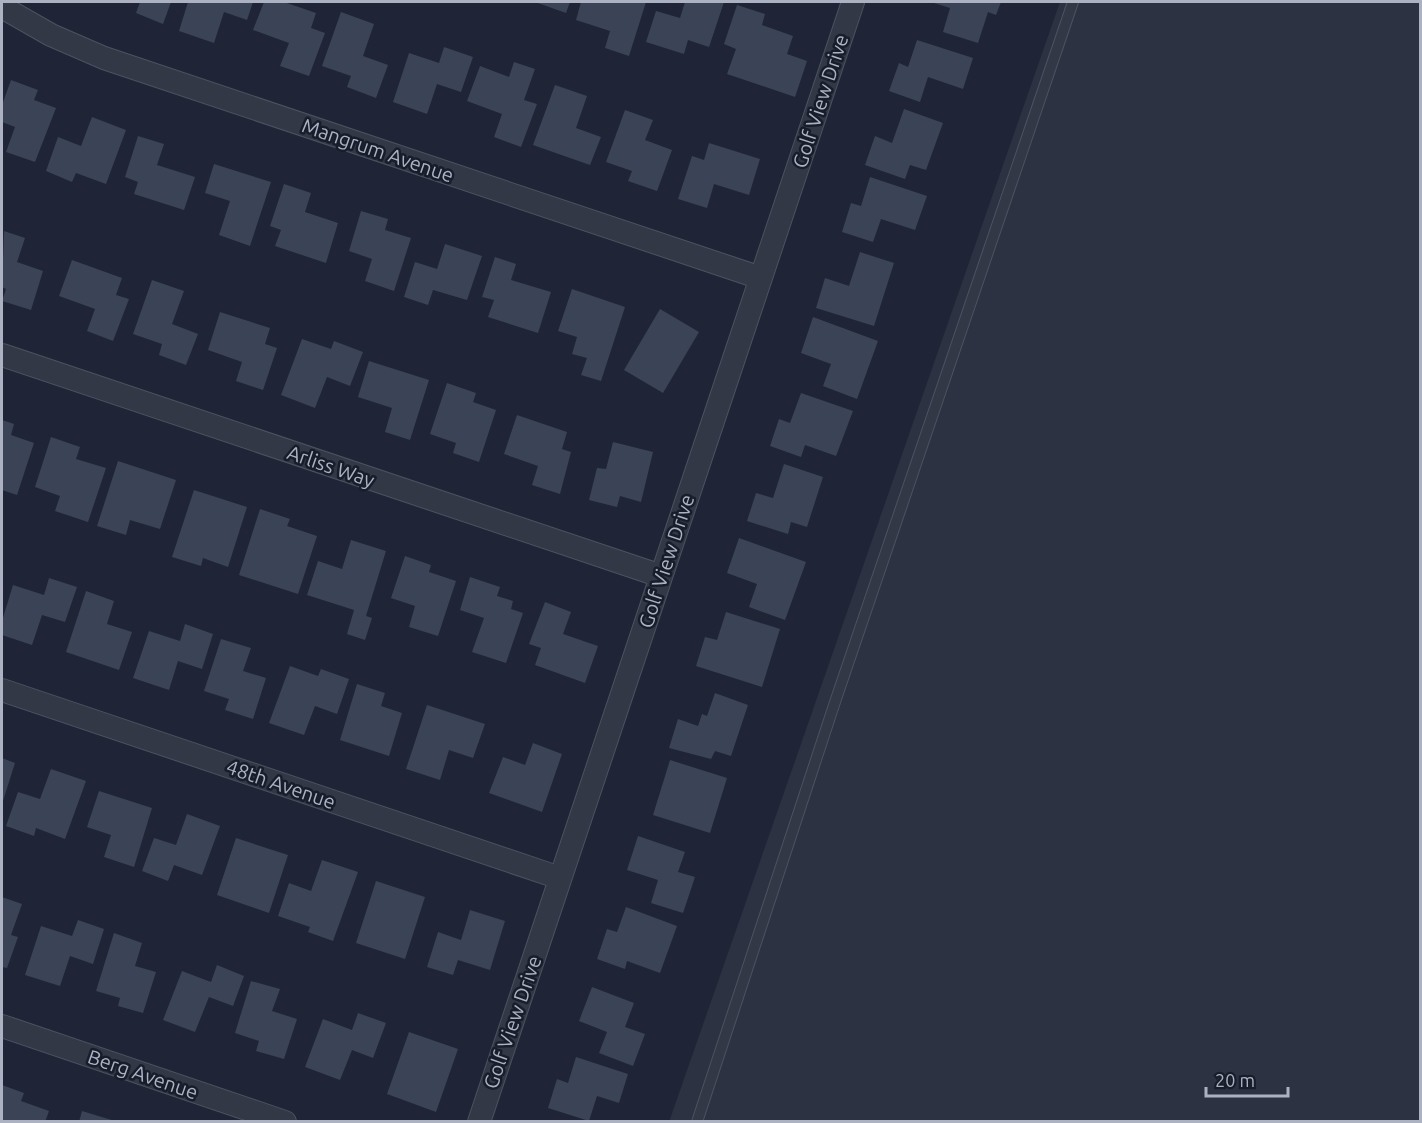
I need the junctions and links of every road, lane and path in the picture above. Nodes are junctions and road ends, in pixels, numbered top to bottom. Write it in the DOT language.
graph roads {
  1 [pos="853,2"];
  2 [pos="1073,2"];
  3 [pos="2,7"];
  4 [pos="761,278"];
  5 [pos="2,355"];
  6 [pos="661,576"];
  7 [pos="2,690"];
  8 [pos="560,878"];
  9 [pos="2,1026"];
  10 [pos="285,1122"];
  11 [pos="479,1122"];
  12 [pos="697,1122"];
  1 -- 4 [label="street, Golf View Drive"];
  2 -- 12 [label="lane"];
  3 -- 4 [label="street, Mangrum Avenue"];
  4 -- 6 [label="street, Golf View Drive"];
  5 -- 6 [label="street, Arliss Way"];
  6 -- 8 [label="street, Golf View Drive"];
  7 -- 8 [label="street, 48th Avenue"];
  8 -- 11 [label="street, Golf View Drive"];
  9 -- 10 [label="street, Berg Avenue"];
}
